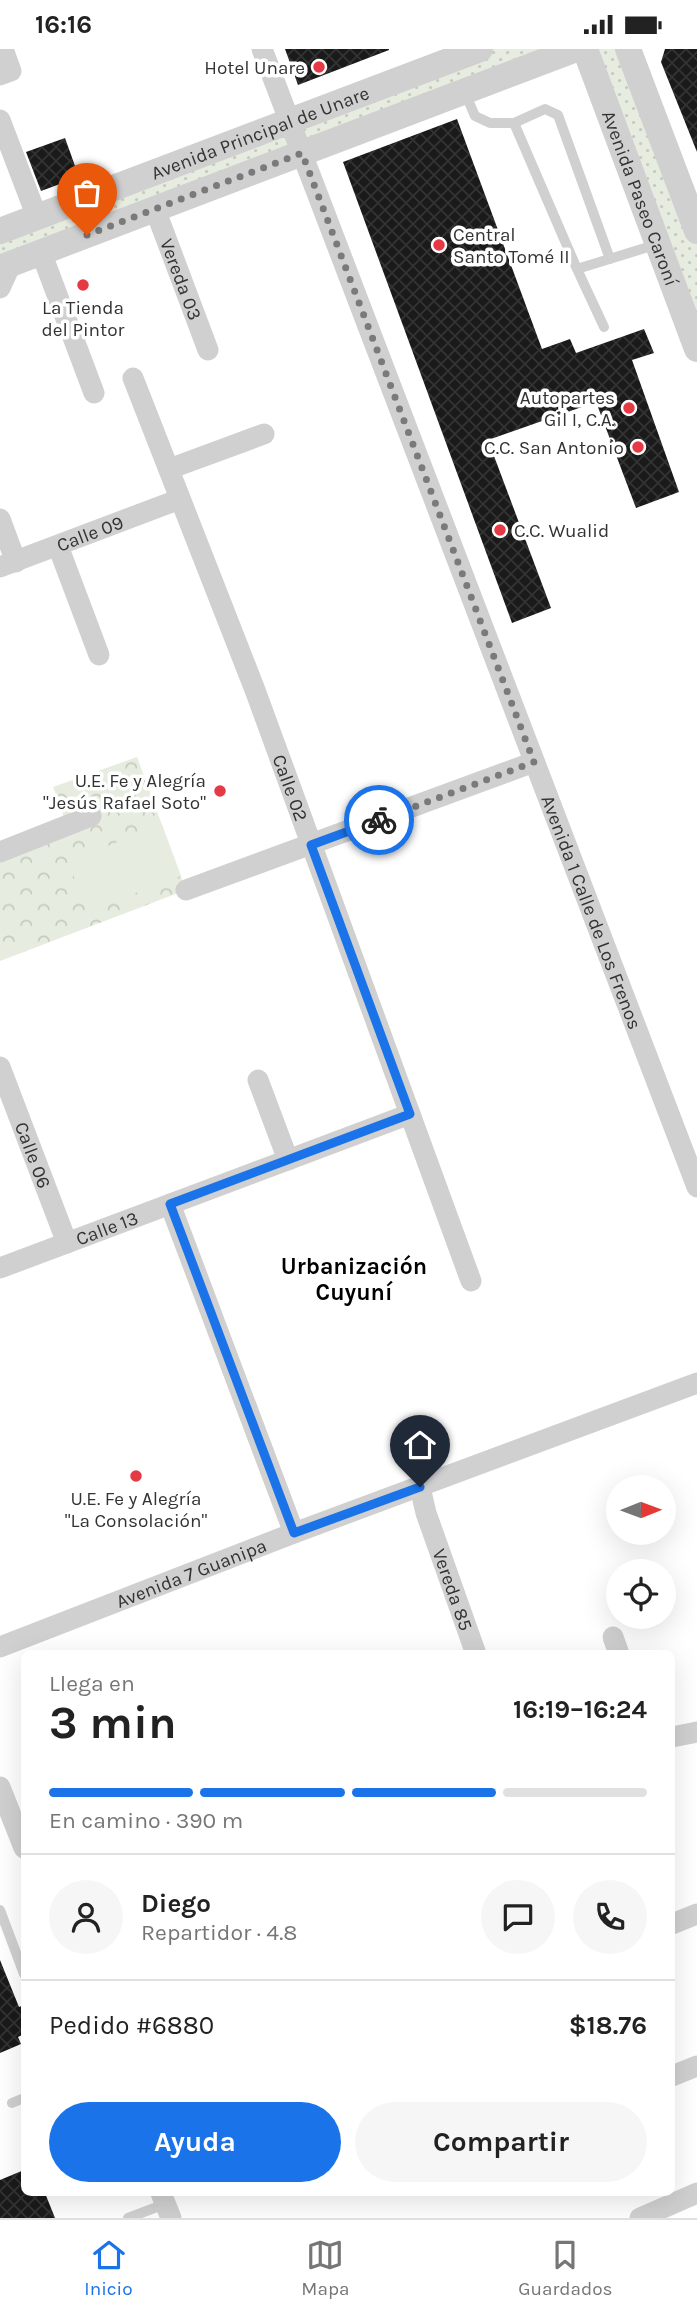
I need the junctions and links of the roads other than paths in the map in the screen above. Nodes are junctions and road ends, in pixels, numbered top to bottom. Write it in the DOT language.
graph roads {
  1 [pos="3,49"];
  2 [pos="262,49"];
  3 [pos="480,49"];
  4 [pos="576,49"];
  5 [pos="585,49"];
  6 [pos="628,49"];
  7 [pos="6,73"];
  8 [pos="464,92"];
  9 [pos="0,120"];
  10 [pos="290,122"];
  11 [pos="514,123"];
  12 [pos="302,153"];
  13 [pos="155,209"];
  14 [pos="37,217"];
  15 [pos="0,231"];
  16 [pos="697,231"];
  17 [pos="658,244"];
  18 [pos="41,252"];
  19 [pos="610,259"];
  20 [pos="6,266"];
  21 [pos="578,269"];
  22 [pos="0,288"];
  23 [pos="604,327"];
  24 [pos="697,349"];
  25 [pos="208,350"];
  26 [pos="133,378"];
  27 [pos="94,393"];
  28 [pos="264,434"];
  29 [pos="169,469"];
  30 [pos="180,499"];
  31 [pos="0,519"];
  32 [pos="58,545"];
  33 [pos="8,565"];
  34 [pos="99,655"];
  35 [pos="534,762"];
  36 [pos="91,816"];
  37 [pos="311,845"];
  38 [pos="0,852"];
  39 [pos="186,890"];
  40 [pos="0,1067"];
  41 [pos="258,1080"];
  42 [pos="410,1114"];
  43 [pos="288,1160"];
  44 [pos="697,1187"];
  45 [pos="170,1204"];
  46 [pos="67,1243"];
  47 [pos="0,1268"];
  48 [pos="471,1281"];
  49 [pos="697,1383"];
  50 [pos="420,1487"];
  51 [pos="294,1533"];
  52 [pos="0,1647"];
  53 [pos="476,1650"];
  54 [pos="697,1732"];
  55 [pos="675,1736"];
  56 [pos="0,1787"];
  57 [pos="21,1840"];
  58 [pos="0,1910"];
  59 [pos="697,1914"];
  60 [pos="675,1923"];
  61 [pos="21,1966"];
  62 [pos="697,2066"];
  63 [pos="675,2075"];
  64 [pos="21,2099"];
  65 [pos="12,2103"];
  66 [pos="697,2193"];
  67 [pos="166,2205"];
  68 [pos="128,2218"];
  69 [pos="640,2218"];
  1 -- 7 [label="street"];
  2 -- 10 [label="street, Avenida 1 Calle de Los Frenos"];
  3 -- 10 [label="street, Avenida Principal de Unare"];
  4 -- 8 [label="street, Avenida Principal de Unare"];
  5 -- 17 [label="street, Avenida Paseo Caroní"];
  6 -- 16 [label="street"];
  8 -- 11 [label="lane"];
  8 -- 12 [label="street, Avenida Principal de Unare"];
  9 -- 14 [label="street"];
  10 -- 12 [label="street, Avenida 1 Calle de Los Frenos"];
  10 -- 14 [label="street, Avenida Principal de Unare"];
  11 -- 19 [label="lane"];
  11 -- 21 [label="lane"];
  12 -- 13 [label="street, Avenida Principal de Unare"];
  12 -- 35 [label="street, Avenida 1 Calle de Los Frenos"];
  13 -- 18 [label="street, Avenida Principal de Unare"];
  13 -- 25 [label="street, Vereda 03"];
  14 -- 15 [label="street, Avenida Principal de Unare"];
  17 -- 19 [label="lane"];
  17 -- 24 [label="street, Avenida Paseo Caroní"];
  18 -- 20 [label="street, Avenida Principal de Unare"];
  18 -- 27 [label="street"];
  19 -- 21 [label="lane"];
  20 -- 22 [label="street, Avenida Principal de Unare"];
  21 -- 23 [label="lane"];
  26 -- 29 [label="street, Calle 02"];
  28 -- 29 [label="street"];
  29 -- 30 [label="street, Calle 02"];
  30 -- 32 [label="street, Calle 09"];
  30 -- 37 [label="street, Calle 02"];
  31 -- 33 [label="street"];
  32 -- 33 [label="street, Calle 09"];
  32 -- 34 [label="street"];
  35 -- 37 [label="street"];
  35 -- 44 [label="street, Avenida 1 Calle de Los Frenos"];
  36 -- 38 [label="street"];
  37 -- 39 [label="street"];
  37 -- 42 [label="street, Calle 02"];
  40 -- 46 [label="street, Calle 06"];
  41 -- 43 [label="street"];
  42 -- 43 [label="street, Calle 13"];
  42 -- 48 [label="street, Calle 02"];
  43 -- 45 [label="street, Calle 13"];
  45 -- 46 [label="street, Calle 13"];
  45 -- 51 [label="street"];
  46 -- 47 [label="street, Calle 13"];
  49 -- 50 [label="street, Avenida 7 Guanipa"];
  50 -- 51 [label="street, Avenida 7 Guanipa"];
  50 -- 53 [label="street, Vereda 85"];
  51 -- 52 [label="street, Avenida 7 Guanipa"];
  54 -- 55 [label="street"];
  56 -- 57 [label="street"];
  58 -- 61 [label="lane"];
  59 -- 60 [label="street"];
  62 -- 63 [label="street"];
  64 -- 65 [label="lane"];
  66 -- 69 [label="street"];
  67 -- 68 [label="lane"];
}
